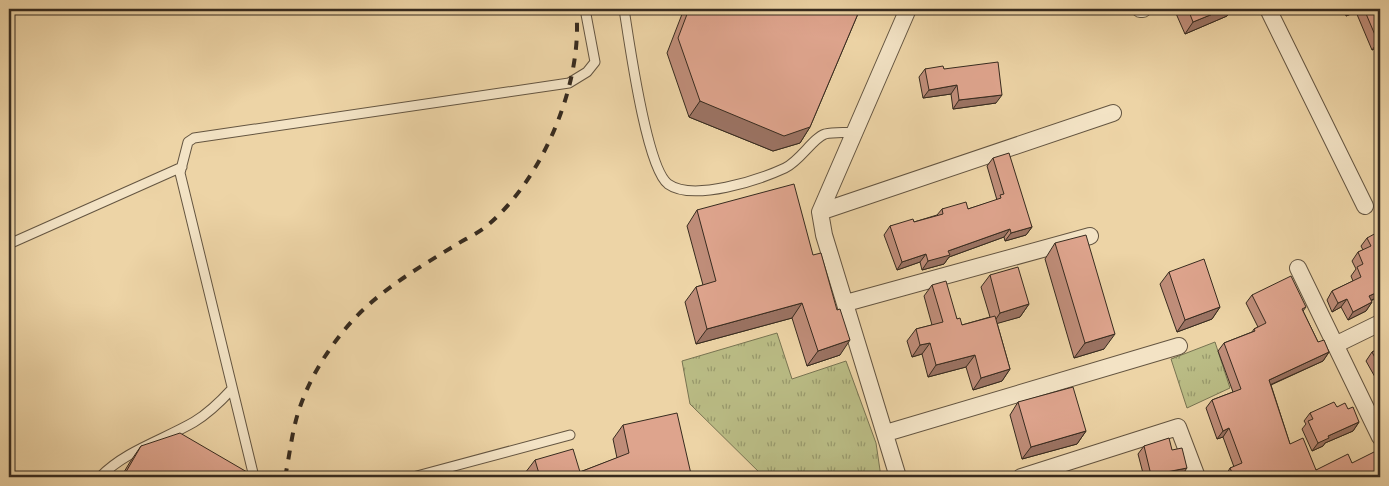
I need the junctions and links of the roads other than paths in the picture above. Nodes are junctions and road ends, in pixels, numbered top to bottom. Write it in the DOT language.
graph roads {
  1 [pos="585,9"];
  2 [pos="624,9"];
  3 [pos="908,9"];
  4 [pos="1268,9"];
  5 [pos="1113,113"];
  6 [pos="855,132"];
  7 [pos="182,167"];
  8 [pos="1365,206"];
  9 [pos="820,212"];
  10 [pos="1090,236"];
  11 [pos="9,244"];
  12 [pos="1298,268"];
  13 [pos="846,303"];
  14 [pos="1380,323"];
  15 [pos="1335,345"];
  16 [pos="1179,346"];
  17 [pos="232,389"];
  18 [pos="886,432"];
  19 [pos="570,435"];
  20 [pos="1380,437"];
  21 [pos="100,477"];
  22 [pos="254,477"];
  23 [pos="413,477"];
  24 [pos="898,477"];
  25 [pos="1026,477"];
  26 [pos="1197,477"];
  1 -- 7 [label="lane"];
  2 -- 6 [label="lane"];
  3 -- 6 [label="street"];
  4 -- 8 [label="street"];
  5 -- 9 [label="street"];
  6 -- 9 [label="street"];
  7 -- 11 [label="lane"];
  7 -- 17 [label="lane"];
  9 -- 13 [label="street"];
  10 -- 13 [label="street"];
  12 -- 15 [label="street"];
  13 -- 18 [label="street"];
  14 -- 15 [label="street"];
  15 -- 20 [label="street"];
  16 -- 18 [label="street"];
  17 -- 21 [label="lane"];
  17 -- 22 [label="lane"];
  18 -- 24 [label="street"];
  19 -- 23 [label="lane"];
  25 -- 26 [label="street"];
}
